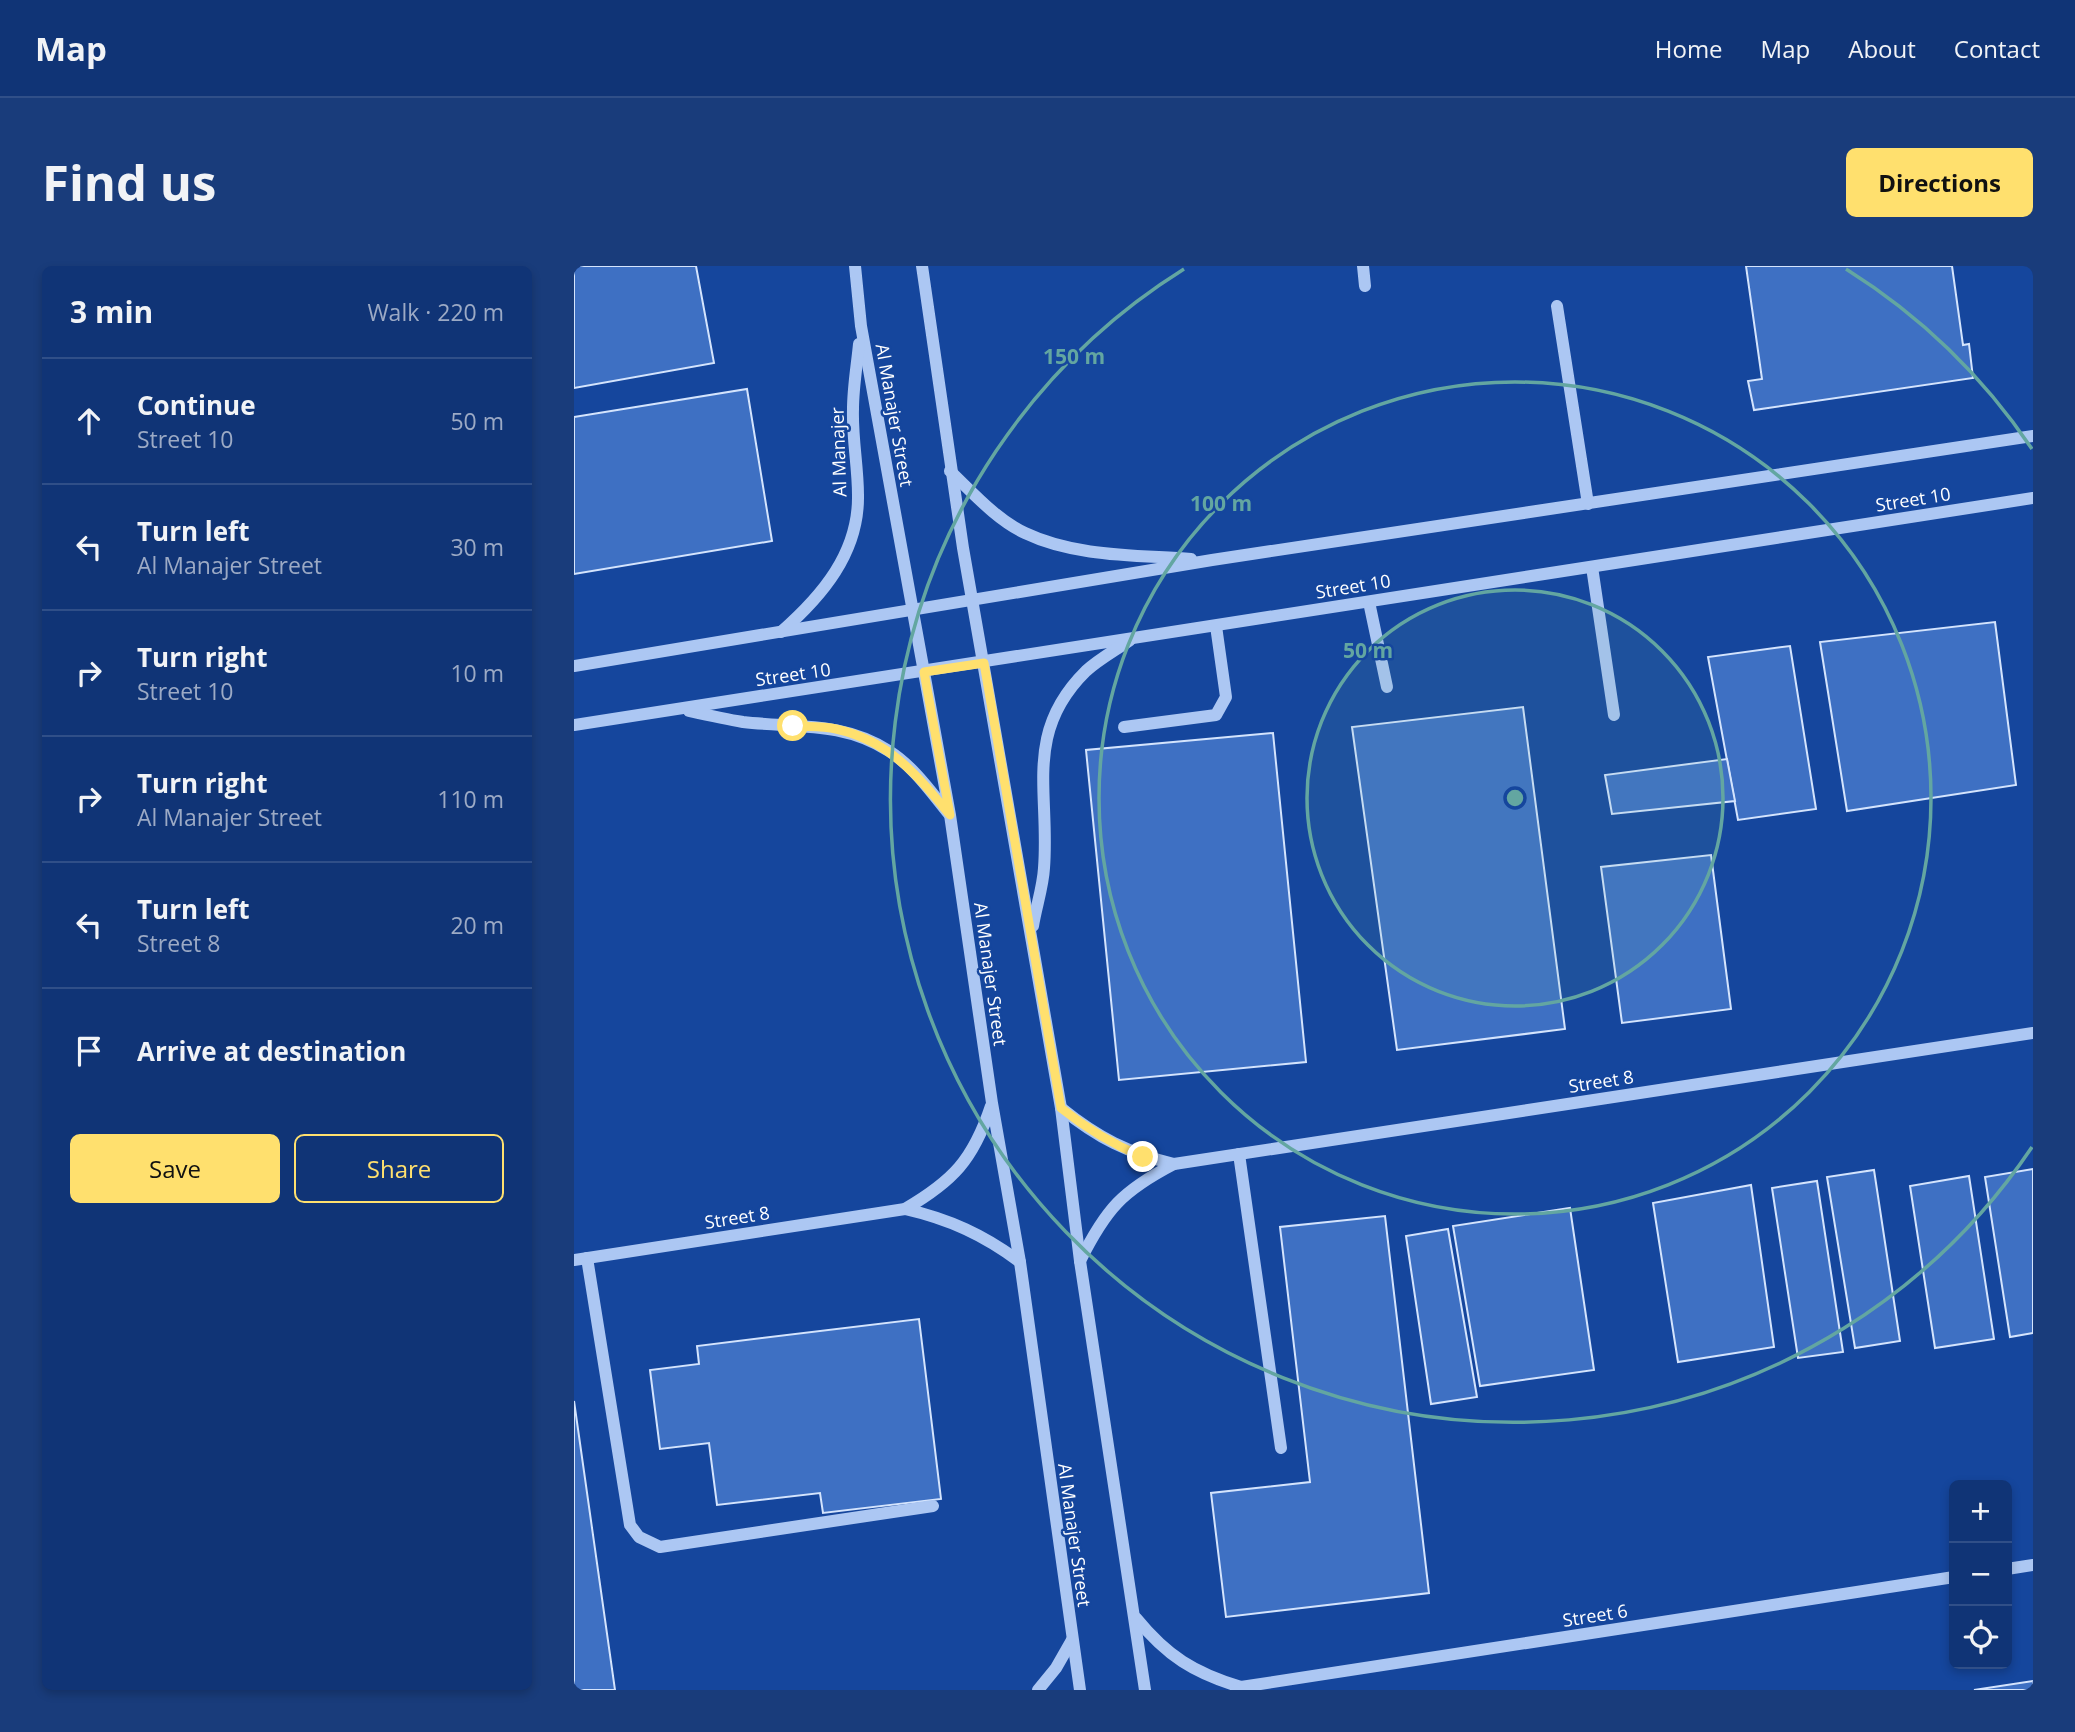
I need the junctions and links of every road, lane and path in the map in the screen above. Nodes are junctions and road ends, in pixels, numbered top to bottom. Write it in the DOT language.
graph roads {
  1 [pos="855,266"];
  2 [pos="922,266"];
  3 [pos="1363,266"];
  4 [pos="1366,286"];
  5 [pos="1557,306"];
  6 [pos="861,326"];
  7 [pos="2033,436"];
  8 [pos="950,471"];
  9 [pos="2033,498"];
  10 [pos="1588,504"];
  11 [pos="1213,560"];
  12 [pos="1592,567"];
  13 [pos="972,599"];
  14 [pos="1368,602"];
  15 [pos="911,609"];
  16 [pos="1216,626"];
  17 [pos="779,634"];
  18 [pos="1133,638"];
  19 [pos="984,663"];
  20 [pos="574,666"];
  21 [pos="924,672"];
  22 [pos="1387,687"];
  23 [pos="679,709"];
  24 [pos="1614,715"];
  25 [pos="574,725"];
  26 [pos="1124,727"];
  27 [pos="950,815"];
  28 [pos="1031,933"];
  29 [pos="2033,1033"];
  30 [pos="992,1103"];
  31 [pos="1061,1108"];
  32 [pos="1239,1154"];
  33 [pos="1174,1164"];
  34 [pos="905,1209"];
  35 [pos="577,1259"];
  36 [pos="1080,1261"];
  37 [pos="1020,1262"];
  38 [pos="1281,1448"];
  39 [pos="933,1506"];
  40 [pos="2033,1565"];
  41 [pos="2012,1568"];
  42 [pos="1949,1578"];
  43 [pos="1134,1616"];
  44 [pos="1072,1640"];
  45 [pos="1239,1689"];
  46 [pos="1038,1690"];
  47 [pos="1080,1690"];
  48 [pos="1145,1690"];
  1 -- 6 [label="street, Al Manajer Street"];
  2 -- 8 [label="street"];
  3 -- 4 [label="street"];
  5 -- 10 [label="street"];
  6 -- 15 [label="street, Al Manajer Street"];
  6 -- 17 [label="street, Al Manajer"];
  7 -- 10 [label="street"];
  8 -- 11 [label="street"];
  8 -- 13 [label="street"];
  9 -- 12 [label="street, Street 10"];
  10 -- 11 [label="street"];
  11 -- 13 [label="street"];
  12 -- 14 [label="street, Street 10"];
  12 -- 24 [label="street"];
  13 -- 15 [label="street"];
  13 -- 19 [label="street"];
  14 -- 16 [label="street, Street 10"];
  14 -- 22 [label="street"];
  15 -- 17 [label="street"];
  15 -- 21 [label="street, Al Manajer Street"];
  16 -- 18 [label="street, Street 10"];
  16 -- 26 [label="street"];
  17 -- 20 [label="street"];
  18 -- 19 [label="street, Street 10"];
  18 -- 28 [label="street"];
  19 -- 21 [label="street, Street 10"];
  19 -- 28 [label="street"];
  21 -- 23 [label="street, Street 10"];
  21 -- 27 [label="street, Al Manajer Street"];
  23 -- 25 [label="street, Street 10"];
  23 -- 27 [label="street, Street 10"];
  27 -- 30 [label="street, Al Manajer Street"];
  28 -- 31 [label="street"];
  29 -- 32 [label="street, Street 8"];
  30 -- 34 [label="street, Street 8"];
  30 -- 37 [label="street, Al Manajer Street"];
  31 -- 33 [label="street, Street 8"];
  31 -- 36 [label="street"];
  32 -- 33 [label="street, Street 8"];
  32 -- 38 [label="street"];
  33 -- 36 [label="street, Street 8"];
  34 -- 35 [label="street, Street 8"];
  34 -- 37 [label="street, Street 8"];
  35 -- 39 [label="street"];
  36 -- 43 [label="street"];
  37 -- 44 [label="street, Al Manajer Street"];
  40 -- 41 [label="street"];
  42 -- 45 [label="street, Street 6"];
  43 -- 45 [label="street, Street 6"];
  43 -- 48 [label="street"];
  44 -- 46 [label="street"];
  44 -- 47 [label="street, Al Manajer Street"];
}
